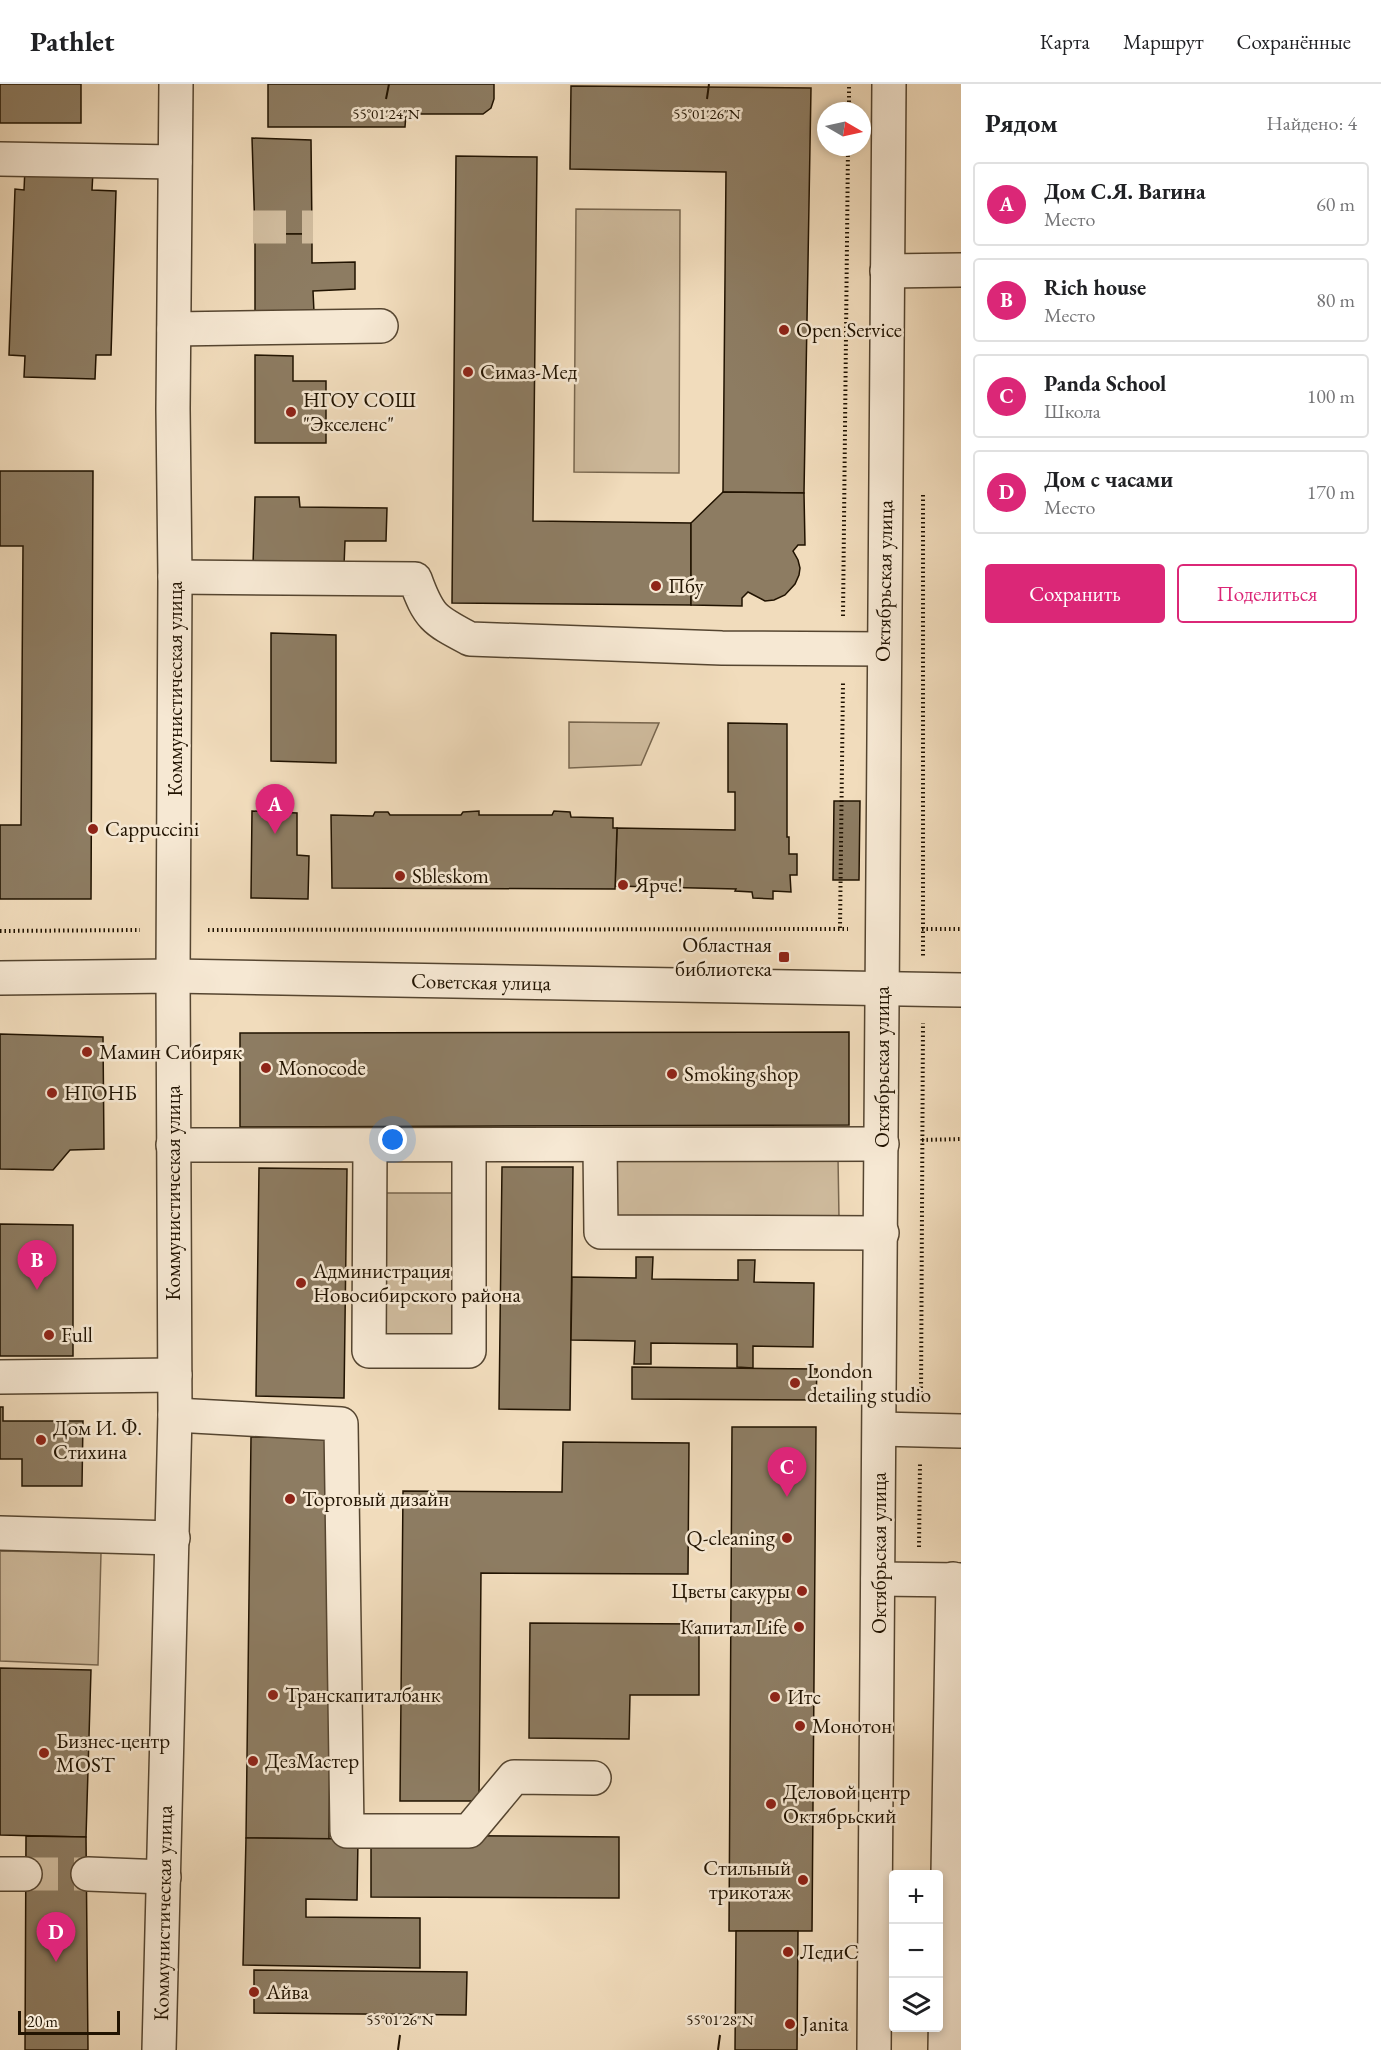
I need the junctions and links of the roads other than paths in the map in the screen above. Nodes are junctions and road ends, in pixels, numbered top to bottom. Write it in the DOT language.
graph roads {
  1 [pos="176,84"];
  2 [pos="889,84"];
  3 [pos="0,159"];
  4 [pos="175,162"];
  5 [pos="961,270"];
  6 [pos="887,271"];
  7 [pos="381,326"];
  8 [pos="174,329"];
  9 [pos="175,576"];
  10 [pos="884,649"];
  11 [pos="173,976"];
  12 [pos="0,978"];
  13 [pos="882,990"];
  14 [pos="961,990"];
  15 [pos="882,1144"];
  16 [pos="173,1145"];
  17 [pos="370,1146"];
  18 [pos="469,1146"];
  19 [pos="600,1146"];
  20 [pos="882,1233"];
  21 [pos="175,1375"];
  22 [pos="0,1377"];
  23 [pos="175,1415"];
  24 [pos="880,1429"];
  25 [pos="961,1431"];
  26 [pos="0,1533"];
  27 [pos="172,1538"];
  28 [pos="879,1579"];
  29 [pos="957,1580"];
  30 [pos="594,1778"];
  31 [pos="88,1874"];
  32 [pos="164,1876"];
  33 [pos="159,2050"];
  34 [pos="874,2050"];
  35 [pos="945,2050"];
  1 -- 4 [label="street, Коммунистическая улица"];
  2 -- 6 [label="street, Октябрьская улица"];
  3 -- 4 [label="street"];
  4 -- 8 [label="street, Коммунистическая улица"];
  5 -- 6 [label="street"];
  6 -- 10 [label="street, Октябрьская улица"];
  7 -- 8 [label="street"];
  8 -- 9 [label="street, Коммунистическая улица"];
  9 -- 10 [label="street"];
  9 -- 11 [label="street, Коммунистическая улица"];
  10 -- 13 [label="street, Октябрьская улица"];
  11 -- 12 [label="street, Советская улица"];
  11 -- 13 [label="street, Советская улица"];
  11 -- 16 [label="street, Коммунистическая улица"];
  13 -- 14 [label="street, Советская улица"];
  13 -- 15 [label="street, Октябрьская улица"];
  15 -- 19 [label="street"];
  15 -- 20 [label="street, Октябрьская улица"];
  16 -- 17 [label="street"];
  16 -- 21 [label="street, Коммунистическая улица"];
  17 -- 18 [label="street"];
  17 -- 18 [label="street"];
  18 -- 19 [label="street"];
  19 -- 20 [label="street"];
  20 -- 24 [label="street, Октябрьская улица"];
  21 -- 22 [label="street"];
  21 -- 23 [label="street, Коммунистическая улица"];
  23 -- 27 [label="street, Коммунистическая улица"];
  23 -- 30 [label="street"];
  24 -- 25 [label="street"];
  24 -- 28 [label="street, Октябрьская улица"];
  26 -- 27 [label="street"];
  27 -- 32 [label="street, Коммунистическая улица"];
  28 -- 29 [label="street"];
  28 -- 34 [label="street, Октябрьская улица"];
  29 -- 35 [label="street"];
  31 -- 32 [label="street"];
  32 -- 33 [label="street, Коммунистическая улица"];
}
